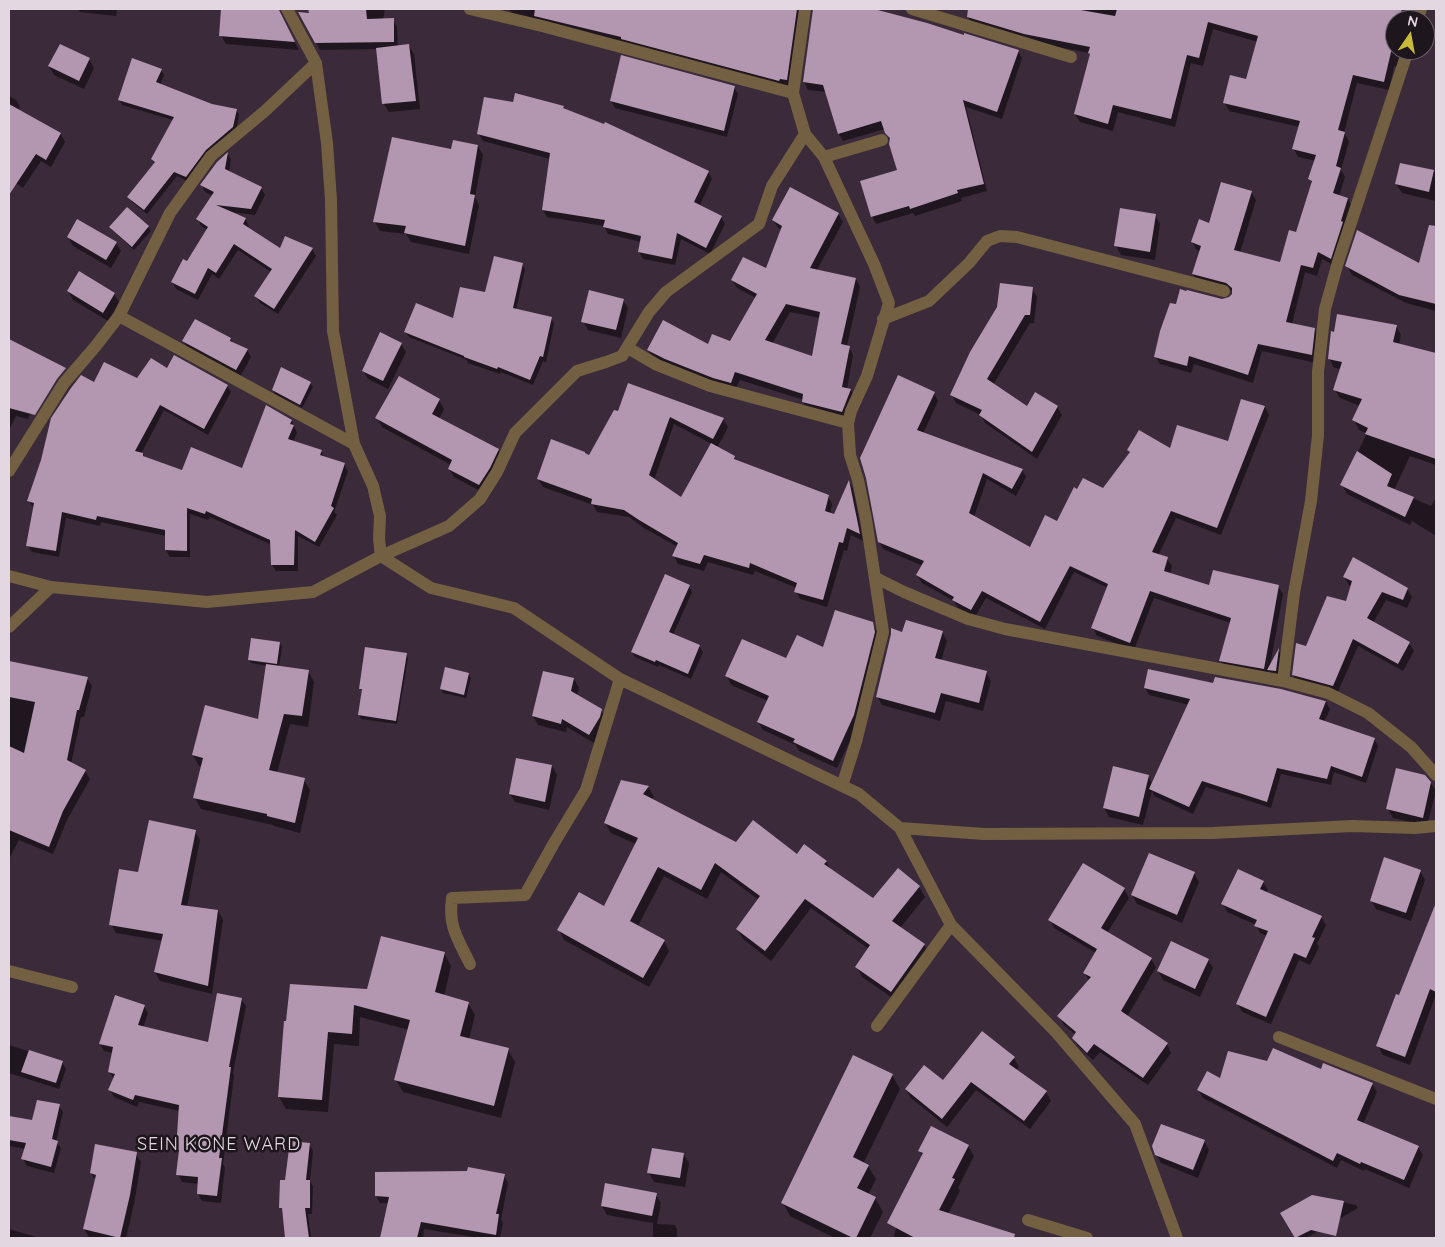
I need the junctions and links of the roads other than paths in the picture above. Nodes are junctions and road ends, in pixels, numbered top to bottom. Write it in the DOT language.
graph roads {
  1 [pos="288,9"];
  2 [pos="470,9"];
  3 [pos="805,9"];
  4 [pos="912,9"];
  5 [pos="1071,57"];
  6 [pos="1405,60"];
  7 [pos="316,63"];
  8 [pos="794,93"];
  9 [pos="805,134"];
  10 [pos="882,140"];
  11 [pos="824,157"];
  12 [pos="1224,291"];
  13 [pos="119,316"];
  14 [pos="883,319"];
  15 [pos="628,348"];
  16 [pos="848,423"];
  17 [pos="354,444"];
  18 [pos="9,471"];
  19 [pos="381,556"];
  20 [pos="9,576"];
  21 [pos="876,578"];
  22 [pos="52,587"];
  23 [pos="9,627"];
  24 [pos="620,680"];
  25 [pos="1283,681"];
  26 [pos="1435,770"];
  27 [pos="842,786"];
  28 [pos="1436,826"];
  29 [pos="900,828"];
  30 [pos="951,926"];
  31 [pos="470,964"];
  32 [pos="9,971"];
  33 [pos="72,986"];
  34 [pos="877,1026"];
  35 [pos="1279,1037"];
  36 [pos="1436,1099"];
  37 [pos="1028,1220"];
  38 [pos="1087,1238"];
  39 [pos="1177,1238"];
  1 -- 7 [label="street"];
  2 -- 8 [label="street"];
  3 -- 8 [label="street"];
  4 -- 5 [label="street"];
  6 -- 25 [label="street"];
  7 -- 13 [label="street"];
  7 -- 17 [label="street"];
  8 -- 9 [label="street"];
  9 -- 11 [label="street"];
  9 -- 15 [label="street"];
  10 -- 11 [label="street"];
  11 -- 14 [label="street"];
  12 -- 14 [label="street"];
  13 -- 17 [label="street"];
  13 -- 18 [label="street"];
  14 -- 16 [label="street"];
  15 -- 16 [label="street"];
  15 -- 19 [label="street"];
  16 -- 21 [label="street"];
  17 -- 19 [label="street"];
  19 -- 22 [label="street"];
  19 -- 24 [label="street"];
  20 -- 22 [label="street"];
  21 -- 25 [label="street"];
  21 -- 27 [label="street"];
  22 -- 23 [label="street"];
  24 -- 27 [label="street"];
  24 -- 31 [label="street"];
  25 -- 26 [label="street"];
  27 -- 29 [label="street"];
  28 -- 29 [label="street"];
  29 -- 30 [label="street"];
  30 -- 34 [label="street"];
  30 -- 39 [label="street"];
  32 -- 33 [label="street"];
  35 -- 36 [label="street"];
  37 -- 38 [label="street"];
}
